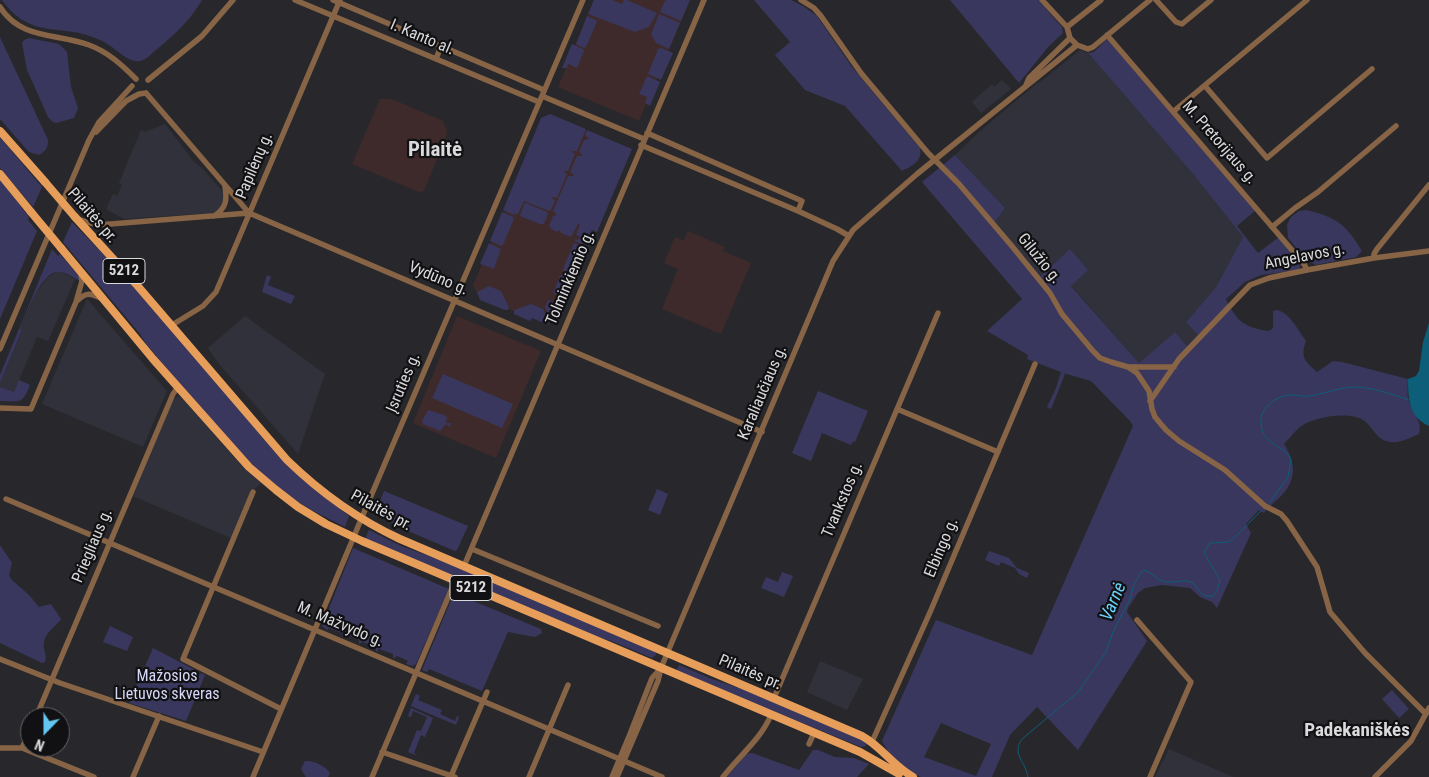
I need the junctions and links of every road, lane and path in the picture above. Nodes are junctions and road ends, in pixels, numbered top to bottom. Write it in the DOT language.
graph roads {
  1 [pos="233,0"];
  2 [pos="295,0"];
  3 [pos="582,0"];
  4 [pos="704,0"];
  5 [pos="801,0"];
  6 [pos="1042,0"];
  7 [pos="1101,0"];
  8 [pos="1150,0"];
  9 [pos="1156,0"];
  10 [pos="1211,0"];
  11 [pos="1307,0"];
  12 [pos="337,1"];
  13 [pos="0,7"];
  14 [pos="334,16"];
  15 [pos="1067,27"];
  16 [pos="1107,35"];
  17 [pos="1070,38"];
  18 [pos="1077,45"];
  19 [pos="441,46"];
  20 [pos="436,59"];
  21 [pos="1372,69"];
  22 [pos="136,79"];
  23 [pos="148,80"];
  24 [pos="132,86"];
  25 [pos="1025,86"];
  26 [pos="1205,86"];
  27 [pos="146,93"];
  28 [pos="139,94"];
  29 [pos="542,96"];
  30 [pos="1174,111"];
  31 [pos="1396,126"];
  32 [pos="0,131"];
  33 [pos="92,135"];
  34 [pos="644,139"];
  35 [pos="935,160"];
  36 [pos="730,169"];
  37 [pos="0,174"];
  38 [pos="752,179"];
  39 [pos="725,180"];
  40 [pos="1429,185"];
  41 [pos="225,186"];
  42 [pos="748,190"];
  43 [pos="798,211"];
  44 [pos="249,213"];
  45 [pos="213,216"];
  46 [pos="75,217"];
  47 [pos="1272,227"];
  48 [pos="849,236"];
  49 [pos="1429,251"];
  50 [pos="1374,258"];
  51 [pos="80,269"];
  52 [pos="1307,270"];
  53 [pos="104,300"];
  54 [pos="454,301"];
  55 [pos="76,302"];
  56 [pos="938,313"];
  57 [pos="172,326"];
  58 [pos="558,345"];
  59 [pos="0,348"];
  60 [pos="1035,364"];
  61 [pos="1128,367"];
  62 [pos="1174,367"];
  63 [pos="178,387"];
  64 [pos="1150,401"];
  65 [pos="1,409"];
  66 [pos="897,409"];
  67 [pos="762,432"];
  68 [pos="998,452"];
  69 [pos="253,492"];
  70 [pos="6,499"];
  71 [pos="361,519"];
  72 [pos="354,537"];
  73 [pos="110,543"];
  74 [pos="472,549"];
  75 [pos="464,566"];
  76 [pos="455,581"];
  77 [pos="214,587"];
  78 [pos="1137,620"];
  79 [pos="658,626"];
  80 [pos="315,630"];
  81 [pos="667,653"];
  82 [pos="0,659"];
  83 [pos="661,668"];
  84 [pos="416,672"];
  85 [pos="52,680"];
  86 [pos="568,685"];
  87 [pos="487,692"];
  88 [pos="774,698"];
  89 [pos="483,701"];
  90 [pos="40,707"];
  91 [pos="1429,708"];
  92 [pos="282,709"];
  93 [pos="1426,714"];
  94 [pos="771,715"];
  95 [pos="158,716"];
  96 [pos="549,729"];
  97 [pos="814,733"];
  98 [pos="872,742"];
  99 [pos="809,744"];
  100 [pos="0,748"];
  101 [pos="20,748"];
  102 [pos="852,749"];
  103 [pos="263,752"];
  104 [pos="382,752"];
  105 [pos="44,757"];
  106 [pos="622,760"];
  107 [pos="453,776"];
  108 [pos="94,777"];
  109 [pos="133,777"];
  110 [pos="253,777"];
  111 [pos="372,777"];
  112 [pos="528,777"];
  113 [pos="612,777"];
  114 [pos="617,777"];
  115 [pos="662,777"];
  116 [pos="723,777"];
  117 [pos="904,777"];
  118 [pos="913,777"];
  119 [pos="1150,777"];
  120 [pos="1375,777"];
  1 -- 23 [label="street"];
  2 -- 14 [label="street, I. Kanto al."];
  3 -- 29 [label="street, Įsruties g."];
  4 -- 34 [label="street, Tolminkiemio g."];
  5 -- 35 [label="street, Gilužio g."];
  6 -- 15 [label="street"];
  7 -- 15 [label="street"];
  8 -- 16 [label="street"];
  9 -- 10 [label="street"];
  11 -- 26 [label="street"];
  12 -- 14 [label="street, Papilėnų g."];
  12 -- 19 [label="street, I. Kanto al."];
  13 -- 22 [label="street"];
  14 -- 20 [label="street, I. Kanto al."];
  14 -- 44 [label="street, Papilėnų g."];
  15 -- 17 [label="street"];
  16 -- 18 [label="street"];
  16 -- 30 [label="street, M. Pretorijaus g."];
  17 -- 18 [label="street"];
  17 -- 25 [label="street"];
  18 -- 25 [label="street"];
  19 -- 20 [label="street"];
  19 -- 29 [label="street, I. Kanto al."];
  20 -- 29 [label="street, I. Kanto al."];
  21 -- 26 [label="street"];
  22 -- 23 [label="street"];
  22 -- 24 [label="street"];
  23 -- 27 [label="street"];
  24 -- 28 [label="street"];
  24 -- 33 [label="street"];
  25 -- 35 [label="street, Karaliaučiaus g."];
  26 -- 30 [label="street"];
  27 -- 28 [label="street"];
  27 -- 41 [label="street, Vydūno g."];
  28 -- 33 [label="street"];
  29 -- 34 [label="street, I. Kanto al."];
  29 -- 54 [label="street, Įsruties g."];
  30 -- 47 [label="street, M. Pretorijaus g."];
  31 -- 47 [label="street"];
  32 -- 46 [label="main road, Pilaitės pr. / 5212, bridge"];
  33 -- 59 [label="street"];
  34 -- 36 [label="street, I. Kanto al."];
  34 -- 39 [label="street, I. Kanto al."];
  34 -- 58 [label="street, Tolminkiemio g."];
  35 -- 48 [label="street, Karaliaučiaus g."];
  35 -- 61 [label="street, Gilužio g."];
  36 -- 38 [label="street, I. Kanto al."];
  36 -- 39 [label="street"];
  37 -- 51 [label="main road, Pilaitės pr. / 5212, bridge"];
  38 -- 42 [label="street"];
  38 -- 43 [label="street, I. Kanto al."];
  39 -- 42 [label="street, I. Kanto al."];
  40 -- 50 [label="street"];
  41 -- 44 [label="street, Vydūno g."];
  41 -- 45 [label="street"];
  42 -- 43 [label="street, I. Kanto al."];
  43 -- 48 [label="street, I. Kanto al."];
  44 -- 45 [label="street"];
  44 -- 54 [label="street, Vydūno g."];
  44 -- 57 [label="street, Papilėnų g."];
  45 -- 46 [label="street"];
  46 -- 57 [label="main road, Pilaitės pr. / 5212"];
  47 -- 52 [label="street, M. Pretorijaus g."];
  48 -- 67 [label="street, Karaliaučiaus g."];
  49 -- 50 [label="street, Angelavos g."];
  50 -- 52 [label="street, Angelavos g."];
  51 -- 53 [label="main road, Pilaitės pr. / 5212"];
  51 -- 55 [label="street"];
  52 -- 62 [label="street, Angelavos g."];
  53 -- 55 [label="street"];
  53 -- 63 [label="main road, Pilaitės pr. / 5212"];
  54 -- 58 [label="street, Vydūno g."];
  54 -- 71 [label="street, Įsruties g."];
  55 -- 65 [label="street"];
  56 -- 66 [label="street, Tvankstos g."];
  57 -- 71 [label="main road, Pilaitės pr. / 5212"];
  58 -- 67 [label="street, Vydūno g."];
  58 -- 74 [label="street, Tolminkiemio g."];
  60 -- 68 [label="street, Elbingo g."];
  61 -- 62 [label="street"];
  61 -- 64 [label="street"];
  62 -- 64 [label="street, Angelavos g."];
  63 -- 72 [label="main road, Pilaitės pr. / 5212"];
  63 -- 73 [label="street, Priegliaus g."];
  64 -- 93 [label="street"];
  66 -- 68 [label="street"];
  66 -- 88 [label="street, Tvankstos g."];
  67 -- 81 [label="street, Karaliaučiaus g."];
  68 -- 98 [label="street, Elbingo g."];
  69 -- 77 [label="street"];
  70 -- 73 [label="street, M. Mažvydo g."];
  71 -- 72 [label="street, Įsruties g."];
  71 -- 75 [label="main road, Pilaitės pr. / 5212"];
  72 -- 76 [label="main road, Pilaitės pr. / 5212"];
  72 -- 80 [label="street, Įsruties g."];
  73 -- 77 [label="street, M. Mažvydo g."];
  73 -- 85 [label="street, Priegliaus g."];
  74 -- 75 [label="street, Tolminkiemio g."];
  74 -- 79 [label="street"];
  75 -- 81 [label="main road, Pilaitės pr. / 5212"];
  76 -- 83 [label="main road, Pilaitės pr. / 5212"];
  76 -- 84 [label="street"];
  77 -- 80 [label="street, M. Mažvydo g."];
  77 -- 92 [label="street"];
  78 -- 119 [label="street"];
  80 -- 84 [label="street, M. Mažvydo g."];
  80 -- 92 [label="street, Įsruties g."];
  81 -- 83 [label="street, Karaliaučiaus g."];
  81 -- 88 [label="main road, Pilaitės pr. / 5212"];
  82 -- 85 [label="street"];
  83 -- 94 [label="main road, Pilaitės pr. / 5212"];
  83 -- 106 [label="street, Karaliaučiaus g."];
  84 -- 89 [label="street, M. Mažvydo g."];
  84 -- 104 [label="street"];
  85 -- 90 [label="street, Priegliaus g."];
  85 -- 95 [label="street"];
  86 -- 96 [label="street"];
  87 -- 89 [label="street"];
  88 -- 98 [label="main road, Pilaitės pr. / 5212"];
  89 -- 96 [label="street, M. Mažvydo g."];
  89 -- 107 [label="street"];
  91 -- 93 [label="street"];
  92 -- 103 [label="street, Įsruties g."];
  93 -- 120 [label="street"];
  94 -- 97 [label="main road, Pilaitės pr. / 5212"];
  94 -- 116 [label="street"];
  95 -- 103 [label="street"];
  95 -- 109 [label="street"];
  96 -- 106 [label="street, M. Mažvydo g."];
  96 -- 112 [label="street"];
  97 -- 99 [label="street"];
  97 -- 102 [label="main road, Pilaitės pr. / 5212"];
  98 -- 102 [label="main road"];
  98 -- 118 [label="main road, Pilaitės pr. / 5212"];
  100 -- 101 [label="street"];
  102 -- 117 [label="main road, Pilaitės pr. / 5212"];
  103 -- 110 [label="street, Įsruties g."];
  104 -- 107 [label="street"];
  104 -- 111 [label="street"];
  105 -- 108 [label="street"];
  106 -- 113 [label="street, Karaliaučiaus g."];
  106 -- 114 [label="street, Karaliaučiaus g."];
  106 -- 115 [label="street, M. Mažvydo g."];
}
